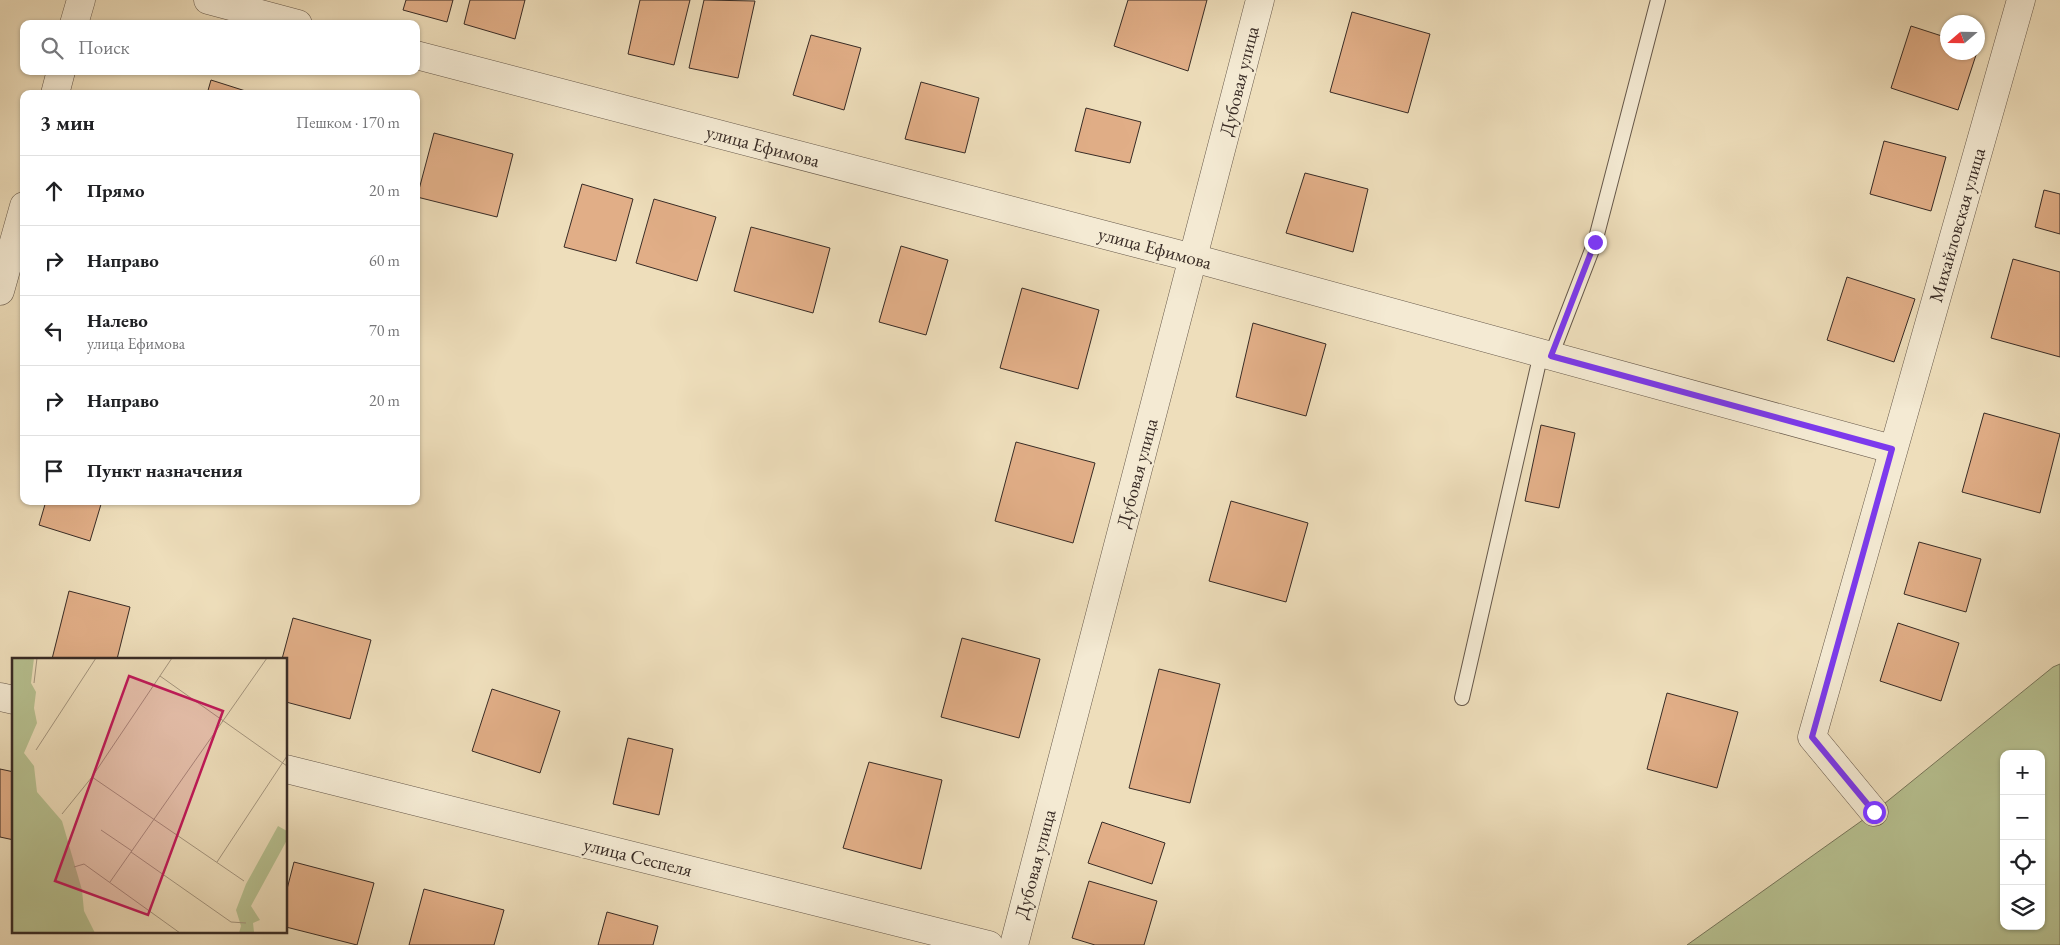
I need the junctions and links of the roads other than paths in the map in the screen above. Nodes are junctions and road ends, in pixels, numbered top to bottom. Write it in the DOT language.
graph roads {
  1 [pos="81,0"];
  2 [pos="208,0"];
  3 [pos="1260,0"];
  4 [pos="1658,0"];
  5 [pos="2022,0"];
  6 [pos="75,20"];
  7 [pos="283,20"];
  8 [pos="420,56"];
  9 [pos="60,75"];
  10 [pos="56,90"];
  11 [pos="20,220"];
  12 [pos="1193,258"];
  13 [pos="0,291"];
  14 [pos="1546,354"];
  15 [pos="1892,449"];
  16 [pos="1462,698"];
  17 [pos="288,770"];
  18 [pos="1874,812"];
  19 [pos="989,945"];
  20 [pos="1014,945"];
  1 -- 6 [label="street"];
  2 -- 7 [label="street"];
  3 -- 12 [label="street, Дубовая улица"];
  4 -- 14 [label="lane"];
  5 -- 15 [label="street, Михайловская улица"];
  8 -- 12 [label="street, улица Ефимова"];
  9 -- 10 [label="street"];
  11 -- 13 [label="street"];
  12 -- 14 [label="street, улица Ефимова"];
  12 -- 20 [label="street, Дубовая улица"];
  14 -- 15 [label="street, улица Ефимова"];
  14 -- 16 [label="lane"];
  15 -- 18 [label="street, Михайловская улица"];
  17 -- 19 [label="street, улица Сеспеля"];
}
